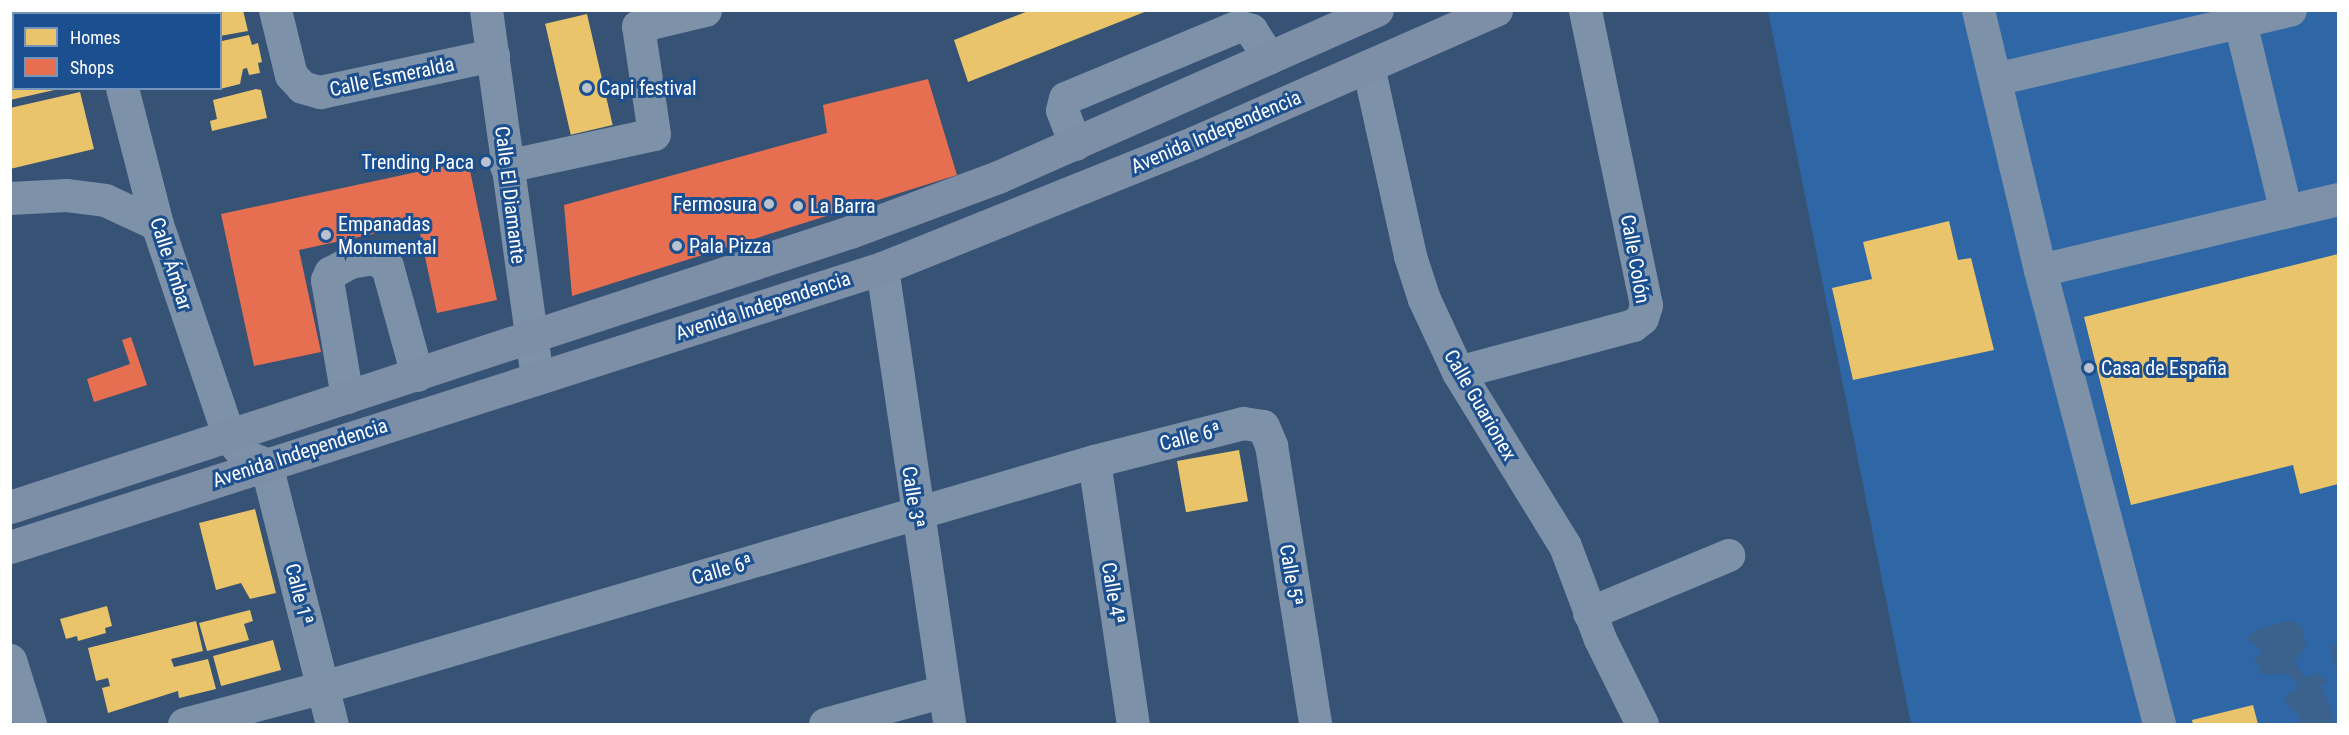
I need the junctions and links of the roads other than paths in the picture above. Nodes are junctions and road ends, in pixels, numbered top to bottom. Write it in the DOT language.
graph roads {
  1 [pos="274,10"];
  2 [pos="486,10"];
  3 [pos="705,10"];
  4 [pos="1377,10"];
  5 [pos="1496,10"];
  6 [pos="1585,10"];
  7 [pos="1978,10"];
  8 [pos="2290,10"];
  9 [pos="2240,22"];
  10 [pos="494,55"];
  11 [pos="1269,58"];
  12 [pos="1368,66"];
  13 [pos="1995,79"];
  14 [pos="123,90"];
  15 [pos="1075,144"];
  16 [pos="506,166"];
  17 [pos="10,198"];
  18 [pos="2338,199"];
  19 [pos="2286,212"];
  20 [pos="157,224"];
  21 [pos="882,268"];
  22 [pos="2040,270"];
  23 [pos="529,338"];
  24 [pos="1458,372"];
  25 [pos="417,375"];
  26 [pos="537,378"];
  27 [pos="347,397"];
  28 [pos="1263,426"];
  29 [pos="230,437"];
  30 [pos="1094,461"];
  31 [pos="266,464"];
  32 [pos="10,507"];
  33 [pos="915,513"];
  34 [pos="10,547"];
  35 [pos="1728,555"];
  36 [pos="1589,613"];
  37 [pos="10,660"];
  38 [pos="323,687"];
  39 [pos="944,691"];
  40 [pos="30,724"];
  41 [pos="184,724"];
  42 [pos="332,724"];
  43 [pos="825,724"];
  44 [pos="949,724"];
  45 [pos="1133,724"];
  46 [pos="1315,724"];
  47 [pos="1642,724"];
  48 [pos="2159,724"];
  1 -- 10 [label="street, Calle Esmeralda"];
  2 -- 10 [label="street, Calle El Diamante"];
  3 -- 16 [label="street"];
  4 -- 11 [label="main road, Avenida Independencia"];
  5 -- 12 [label="main road, Avenida Independencia"];
  6 -- 24 [label="street, Calle Colón"];
  7 -- 13 [label="street"];
  8 -- 9 [label="street"];
  9 -- 13 [label="street"];
  9 -- 19 [label="street"];
  10 -- 16 [label="street, Calle El Diamante"];
  11 -- 15 [label="main road, Avenida Independencia"];
  11 -- 15 [label="street"];
  12 -- 21 [label="main road, Avenida Independencia"];
  12 -- 24 [label="street, Calle Guarionex"];
  13 -- 22 [label="street"];
  14 -- 20 [label="street, Calle Ámbar"];
  15 -- 23 [label="main road, Avenida Independencia"];
  16 -- 23 [label="street, Calle El Diamante"];
  17 -- 20 [label="street"];
  18 -- 19 [label="street"];
  19 -- 22 [label="street"];
  20 -- 29 [label="street, Calle Ámbar"];
  21 -- 26 [label="main road, Avenida Independencia"];
  21 -- 33 [label="street, Calle 3ª"];
  22 -- 48 [label="street"];
  23 -- 25 [label="main road, Avenida Independencia"];
  23 -- 26 [label="street, Calle El Diamante"];
  24 -- 36 [label="street, Calle Guarionex"];
  25 -- 27 [label="main road, Avenida Independencia"];
  25 -- 27 [label="street"];
  26 -- 31 [label="main road, Avenida Independencia"];
  27 -- 29 [label="main road, Avenida Independencia"];
  28 -- 30 [label="street, Calle 6ª"];
  28 -- 46 [label="street, Calle 5ª"];
  29 -- 31 [label="street"];
  29 -- 32 [label="main road, Avenida Independencia"];
  30 -- 33 [label="street, Calle 6ª"];
  30 -- 45 [label="street, Calle 4ª"];
  31 -- 34 [label="main road, Avenida Independencia"];
  31 -- 38 [label="street, Calle 1ª"];
  33 -- 38 [label="street, Calle 6ª"];
  33 -- 39 [label="street, Calle 3ª"];
  35 -- 36 [label="street"];
  36 -- 47 [label="street, Calle Guarionex"];
  37 -- 40 [label="street"];
  38 -- 41 [label="street, Calle 6ª"];
  38 -- 42 [label="street, Calle 1ª"];
  39 -- 43 [label="street"];
  39 -- 44 [label="street, Calle 3ª"];
}
